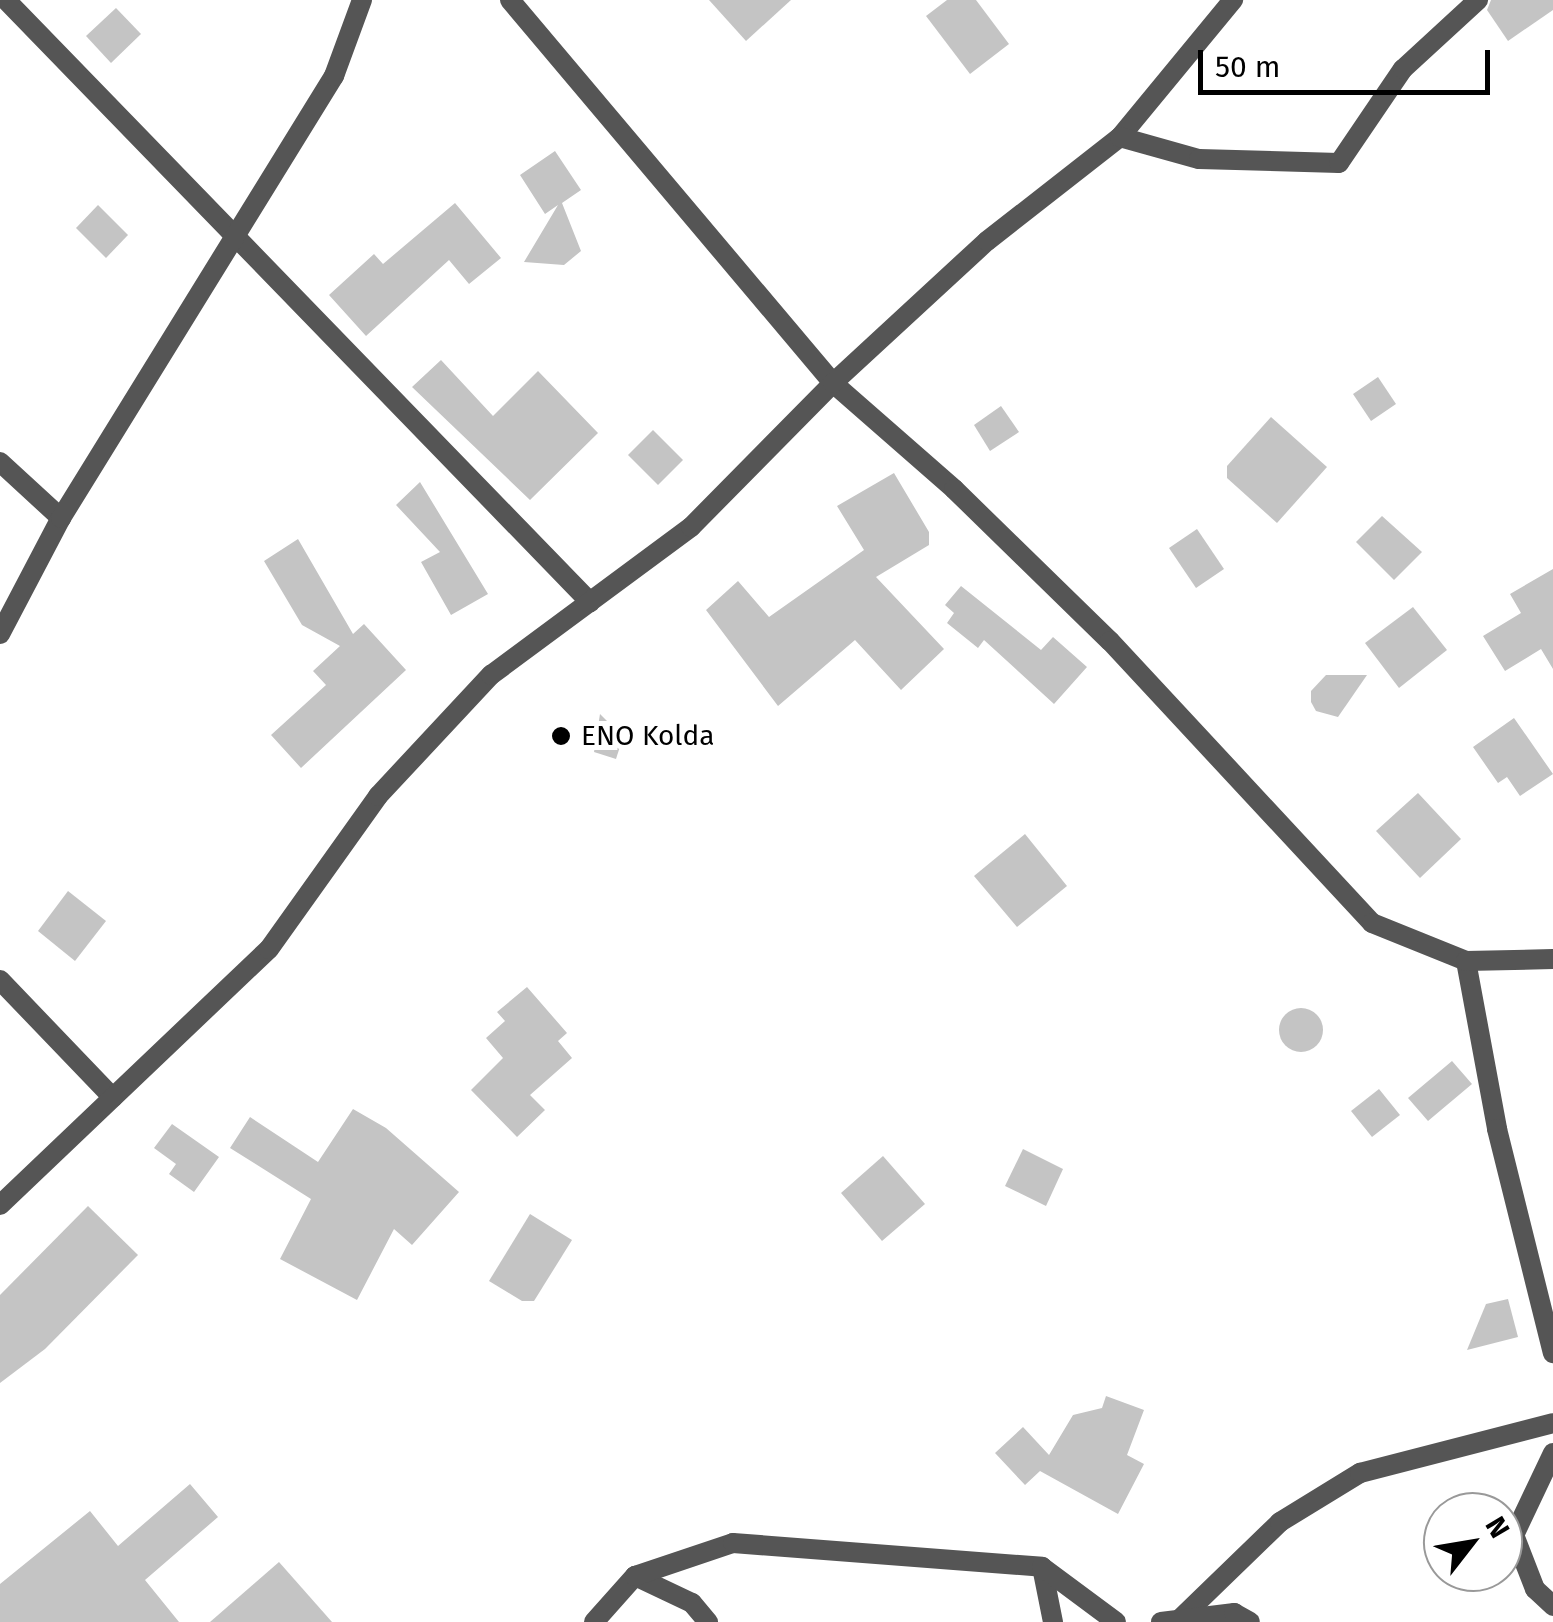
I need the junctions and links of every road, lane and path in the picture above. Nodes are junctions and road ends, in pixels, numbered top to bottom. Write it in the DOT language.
graph roads {
  1 [pos="6,0"];
  2 [pos="362,0"];
  3 [pos="510,0"];
  4 [pos="1233,0"];
  5 [pos="1478,0"];
  6 [pos="1120,137"];
  7 [pos="236,242"];
  8 [pos="833,383"];
  9 [pos="0,462"];
  10 [pos="60,518"];
  11 [pos="590,602"];
  12 [pos="0,634"];
  13 [pos="1553,960"];
  14 [pos="1466,961"];
  15 [pos="0,980"];
  16 [pos="113,1098"];
  17 [pos="0,1205"];
  18 [pos="1553,1353"];
  19 [pos="1553,1423"];
  20 [pos="1553,1453"];
  21 [pos="1042,1567"];
  22 [pos="635,1576"];
  23 [pos="1553,1606"];
  24 [pos="1171,1620"];
  25 [pos="594,1622"];
  26 [pos="708,1622"];
  27 [pos="1052,1622"];
  28 [pos="1116,1622"];
  29 [pos="1250,1622"];
  1 -- 7 [label="street"];
  2 -- 7 [label="street"];
  3 -- 8 [label="street"];
  4 -- 6 [label="street"];
  5 -- 6 [label="street"];
  6 -- 8 [label="street"];
  7 -- 10 [label="street"];
  7 -- 11 [label="street"];
  8 -- 11 [label="street"];
  8 -- 14 [label="street"];
  9 -- 10 [label="street"];
  10 -- 12 [label="street"];
  11 -- 16 [label="street"];
  13 -- 14 [label="street"];
  14 -- 18 [label="street"];
  15 -- 16 [label="street"];
  16 -- 17 [label="street"];
  19 -- 24 [label="street"];
  20 -- 23 [label="street"];
  21 -- 22 [label="street"];
  21 -- 27 [label="street"];
  21 -- 28 [label="street"];
  22 -- 25 [label="street"];
  22 -- 26 [label="street"];
  24 -- 29 [label="street"];
}
